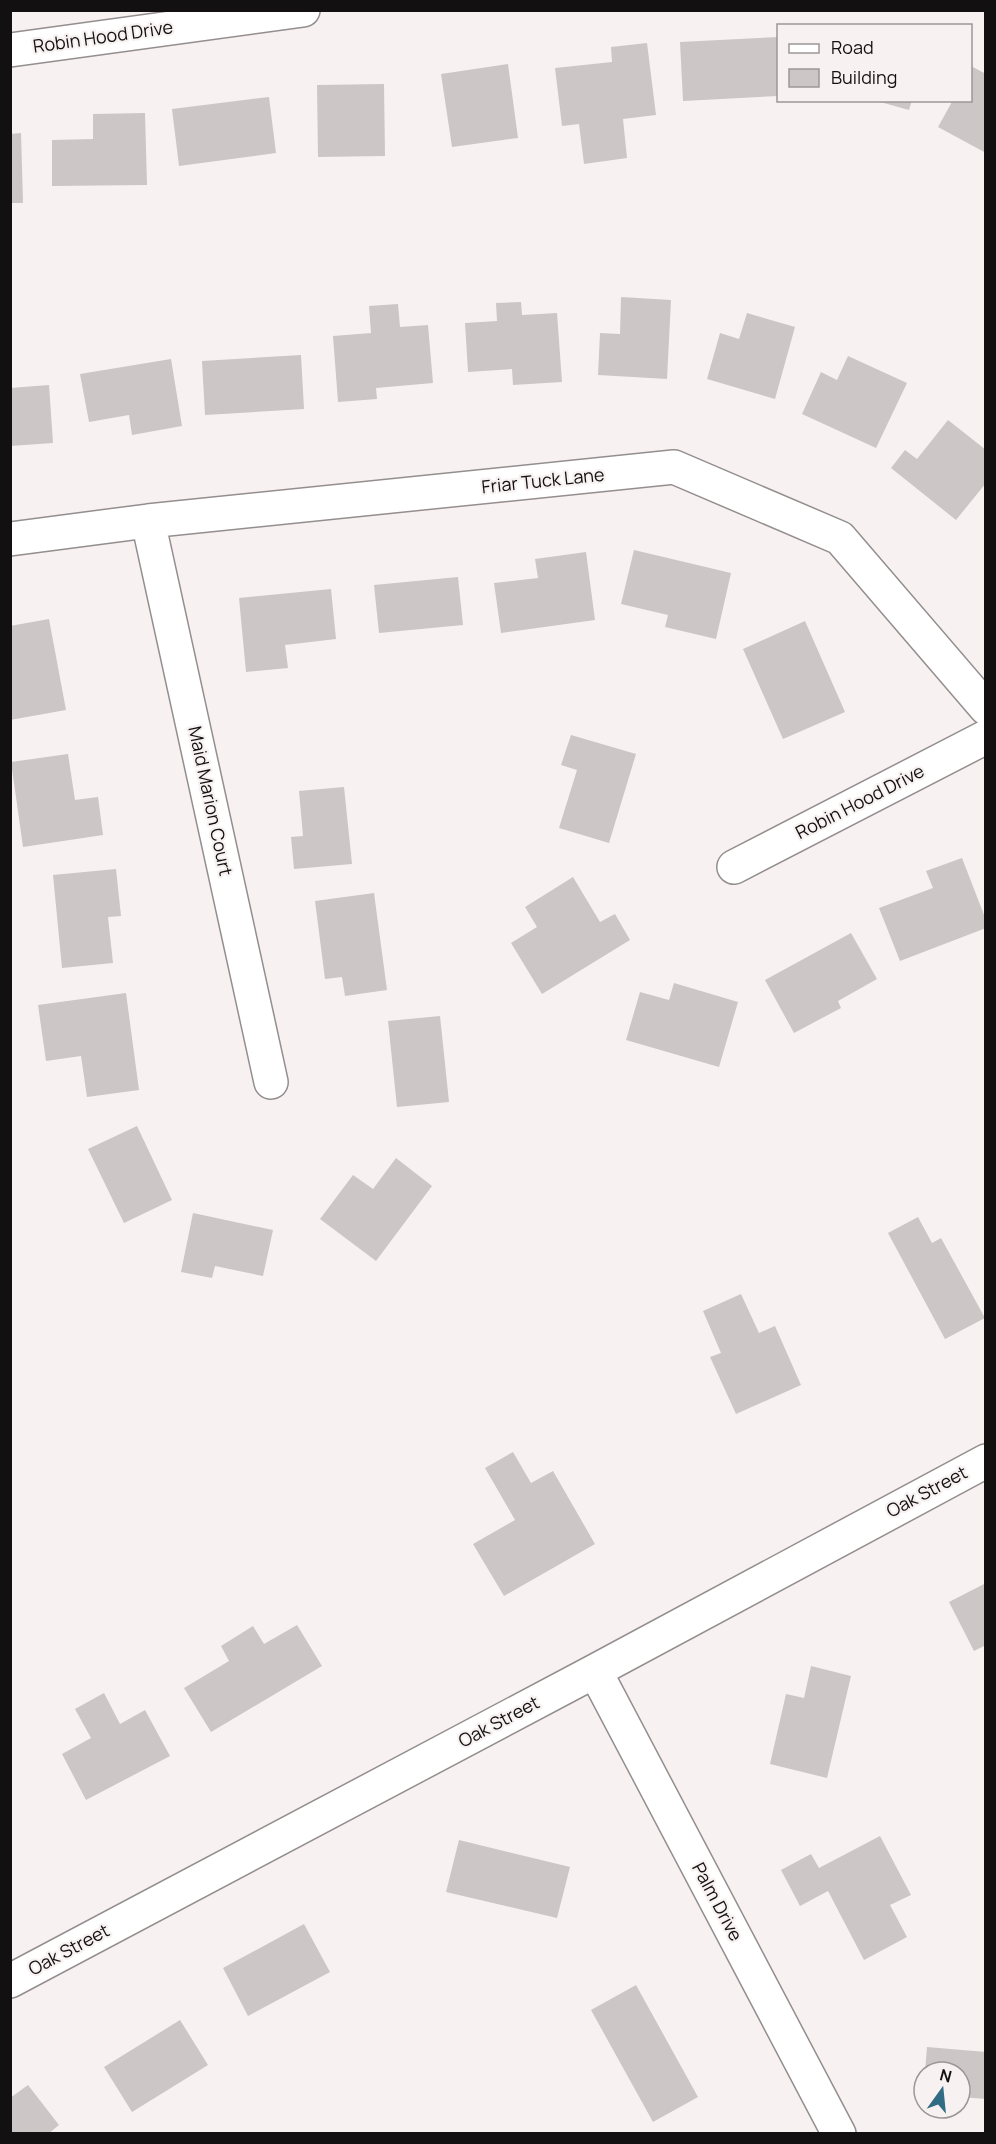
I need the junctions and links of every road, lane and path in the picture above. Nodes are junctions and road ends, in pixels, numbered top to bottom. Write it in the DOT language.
graph roads {
  1 [pos="303,10"];
  2 [pos="10,50"];
  3 [pos="148,521"];
  4 [pos="10,539"];
  5 [pos="986,708"];
  6 [pos="986,737"];
  7 [pos="734,867"];
  8 [pos="271,1082"];
  9 [pos="986,1461"];
  10 [pos="596,1671"];
  11 [pos="10,1981"];
  12 [pos="839,2133"];
  1 -- 2 [label="street, Robin Hood Drive"];
  3 -- 4 [label="street, Friar Tuck Lane"];
  3 -- 5 [label="street, Friar Tuck Lane"];
  3 -- 8 [label="street, Maid Marion Court"];
  6 -- 7 [label="street, Robin Hood Drive"];
  9 -- 10 [label="street, Oak Street"];
  10 -- 11 [label="street, Oak Street"];
  10 -- 12 [label="street, Palm Drive"];
}
